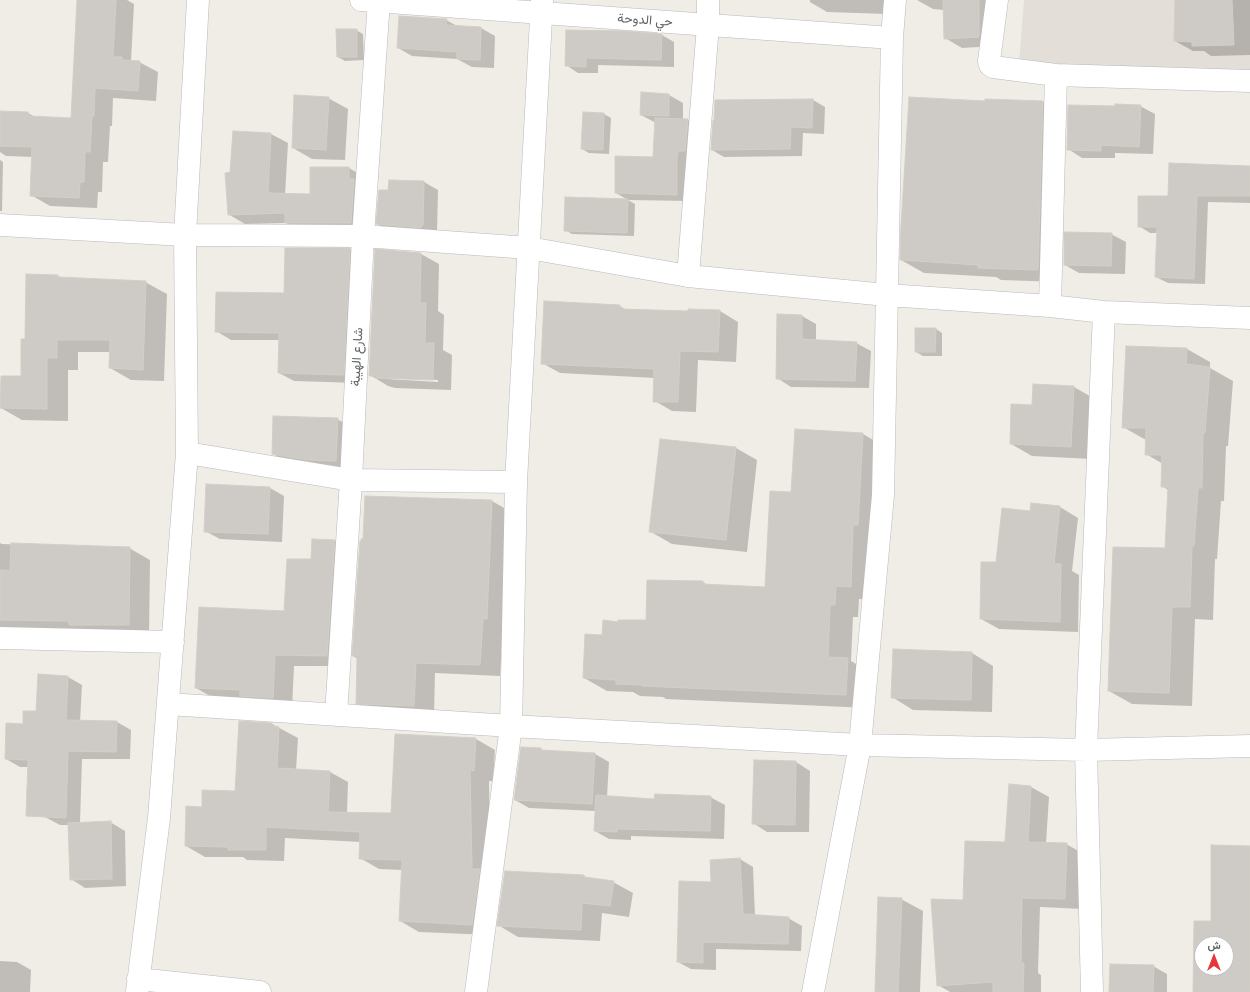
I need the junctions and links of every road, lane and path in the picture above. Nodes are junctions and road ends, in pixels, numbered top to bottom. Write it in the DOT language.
graph roads {
  1 [pos="198,0"];
  2 [pos="708,0"];
  3 [pos="895,0"];
  4 [pos="997,0"];
  5 [pos="373,1"];
  6 [pos="542,6"];
  7 [pos="708,25"];
  8 [pos="892,38"];
  9 [pos="1056,75"];
  10 [pos="1250,81"];
  11 [pos="0,225"];
  12 [pos="185,235"];
  13 [pos="363,236"];
  14 [pos="529,248"];
  15 [pos="688,276"];
  16 [pos="887,295"];
  17 [pos="1050,306"];
  18 [pos="1104,312"];
  19 [pos="1250,318"];
  20 [pos="187,453"];
  21 [pos="351,480"];
  22 [pos="516,482"];
  23 [pos="0,638"];
  24 [pos="173,642"];
  25 [pos="168,704"];
  26 [pos="336,715"];
  27 [pos="511,726"];
  28 [pos="860,746"];
  29 [pos="1250,746"];
  30 [pos="1086,750"];
  31 [pos="138,986"];
  32 [pos="260,992"];
  33 [pos="476,992"];
  34 [pos="813,992"];
  35 [pos="1092,992"];
  1 -- 12 [label="street"];
  2 -- 7 [label="street"];
  3 -- 8 [label="street"];
  4 -- 9 [label="street"];
  5 -- 6 [label="street, حي الدوحة"];
  5 -- 13 [label="street, شارع الهيبة"];
  6 -- 7 [label="street, حي الدوحة"];
  6 -- 14 [label="street"];
  7 -- 8 [label="street, حي الدوحة"];
  7 -- 15 [label="street"];
  8 -- 16 [label="street"];
  9 -- 10 [label="street"];
  9 -- 17 [label="street"];
  11 -- 12 [label="street"];
  12 -- 13 [label="street"];
  12 -- 20 [label="street"];
  13 -- 14 [label="street"];
  13 -- 21 [label="street, شارع الهيبة"];
  14 -- 15 [label="street"];
  14 -- 22 [label="street"];
  15 -- 16 [label="street"];
  16 -- 17 [label="street"];
  16 -- 28 [label="street"];
  17 -- 18 [label="street"];
  18 -- 19 [label="street"];
  18 -- 30 [label="street"];
  20 -- 21 [label="street"];
  20 -- 24 [label="street"];
  21 -- 22 [label="street"];
  21 -- 26 [label="street, شارع الهيبة"];
  22 -- 27 [label="street"];
  23 -- 24 [label="street"];
  24 -- 25 [label="street"];
  25 -- 26 [label="street"];
  25 -- 31 [label="street"];
  26 -- 27 [label="street"];
  27 -- 28 [label="street"];
  27 -- 33 [label="street"];
  28 -- 30 [label="street"];
  28 -- 34 [label="street"];
  29 -- 30 [label="street"];
  30 -- 35 [label="street"];
  31 -- 32 [label="street"];
}
